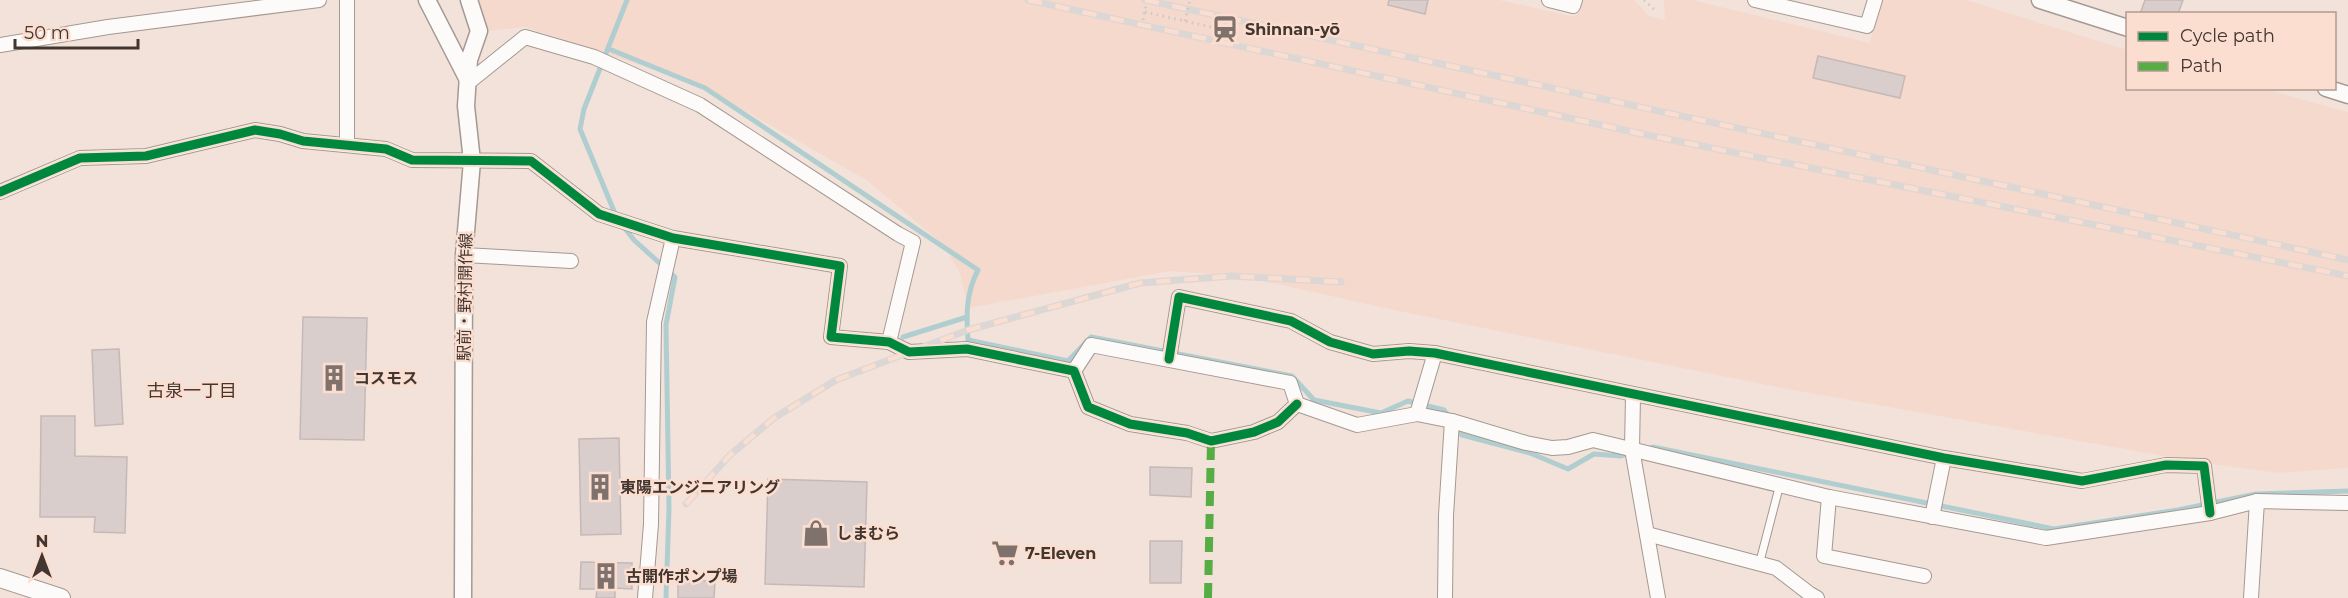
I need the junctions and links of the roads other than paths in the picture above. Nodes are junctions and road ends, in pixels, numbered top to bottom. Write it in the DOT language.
graph roads {
  1 [pos="319,0"];
  2 [pos="347,0"];
  3 [pos="427,0"];
  4 [pos="469,0"];
  5 [pos="1549,0"];
  6 [pos="1575,0"];
  7 [pos="1755,0"];
  8 [pos="1875,0"];
  9 [pos="2040,0"];
  10 [pos="2126,28"];
  11 [pos="0,45"];
  12 [pos="469,82"];
  13 [pos="2332,90"];
  14 [pos="2348,95"];
  15 [pos="347,145"];
  16 [pos="472,161"];
  17 [pos="0,192"];
  18 [pos="673,238"];
  19 [pos="464,255"];
  20 [pos="571,261"];
  21 [pos="889,342"];
  22 [pos="1435,353"];
  23 [pos="1169,359"];
  24 [pos="1074,372"];
  25 [pos="1634,396"];
  26 [pos="1297,404"];
  27 [pos="1417,414"];
  28 [pos="1452,421"];
  29 [pos="1632,448"];
  30 [pos="1944,458"];
  31 [pos="1780,484"];
  32 [pos="1829,496"];
  33 [pos="2257,501"];
  34 [pos="2348,503"];
  35 [pos="2210,513"];
  36 [pos="1932,517"];
  37 [pos="1647,534"];
  38 [pos="1759,565"];
  39 [pos="1924,576"];
  40 [pos="0,578"];
  41 [pos="60,598"];
  42 [pos="463,598"];
  43 [pos="645,598"];
  44 [pos="1445,598"];
  45 [pos="1658,598"];
  46 [pos="1817,598"];
  47 [pos="2252,598"];
  1 -- 11 [label="street"];
  2 -- 15 [label="street"];
  3 -- 12 [label="street"];
  4 -- 12 [label="street, 駅前・野村開作線"];
  5 -- 6 [label="street"];
  7 -- 8 [label="street"];
  9 -- 10 [label="street"];
  12 -- 16 [label="street, 駅前・野村開作線"];
  12 -- 21 [label="street"];
  13 -- 14 [label="street"];
  15 -- 16 [label="street"];
  15 -- 17 [label="street"];
  16 -- 18 [label="street"];
  16 -- 19 [label="street, 駅前・野村開作線"];
  18 -- 21 [label="street"];
  18 -- 43 [label="street"];
  19 -- 20 [label="street"];
  19 -- 42 [label="street, 駅前・野村開作線"];
  21 -- 24 [label="street"];
  22 -- 23 [label="street"];
  22 -- 25 [label="street"];
  22 -- 27 [label="street"];
  23 -- 24 [label="street"];
  23 -- 26 [label="street"];
  24 -- 26 [label="street"];
  25 -- 29 [label="street"];
  25 -- 30 [label="street"];
  26 -- 27 [label="street"];
  27 -- 28 [label="street"];
  28 -- 29 [label="street"];
  28 -- 44 [label="street"];
  29 -- 31 [label="street"];
  29 -- 37 [label="street"];
  30 -- 35 [label="street"];
  30 -- 36 [label="street"];
  31 -- 32 [label="street"];
  31 -- 38 [label="lane"];
  32 -- 36 [label="street"];
  32 -- 39 [label="street"];
  33 -- 34 [label="street"];
  33 -- 35 [label="street"];
  33 -- 47 [label="street"];
  35 -- 36 [label="street"];
  37 -- 38 [label="street"];
  37 -- 45 [label="street"];
  38 -- 46 [label="street"];
  40 -- 41 [label="main road"];
}
